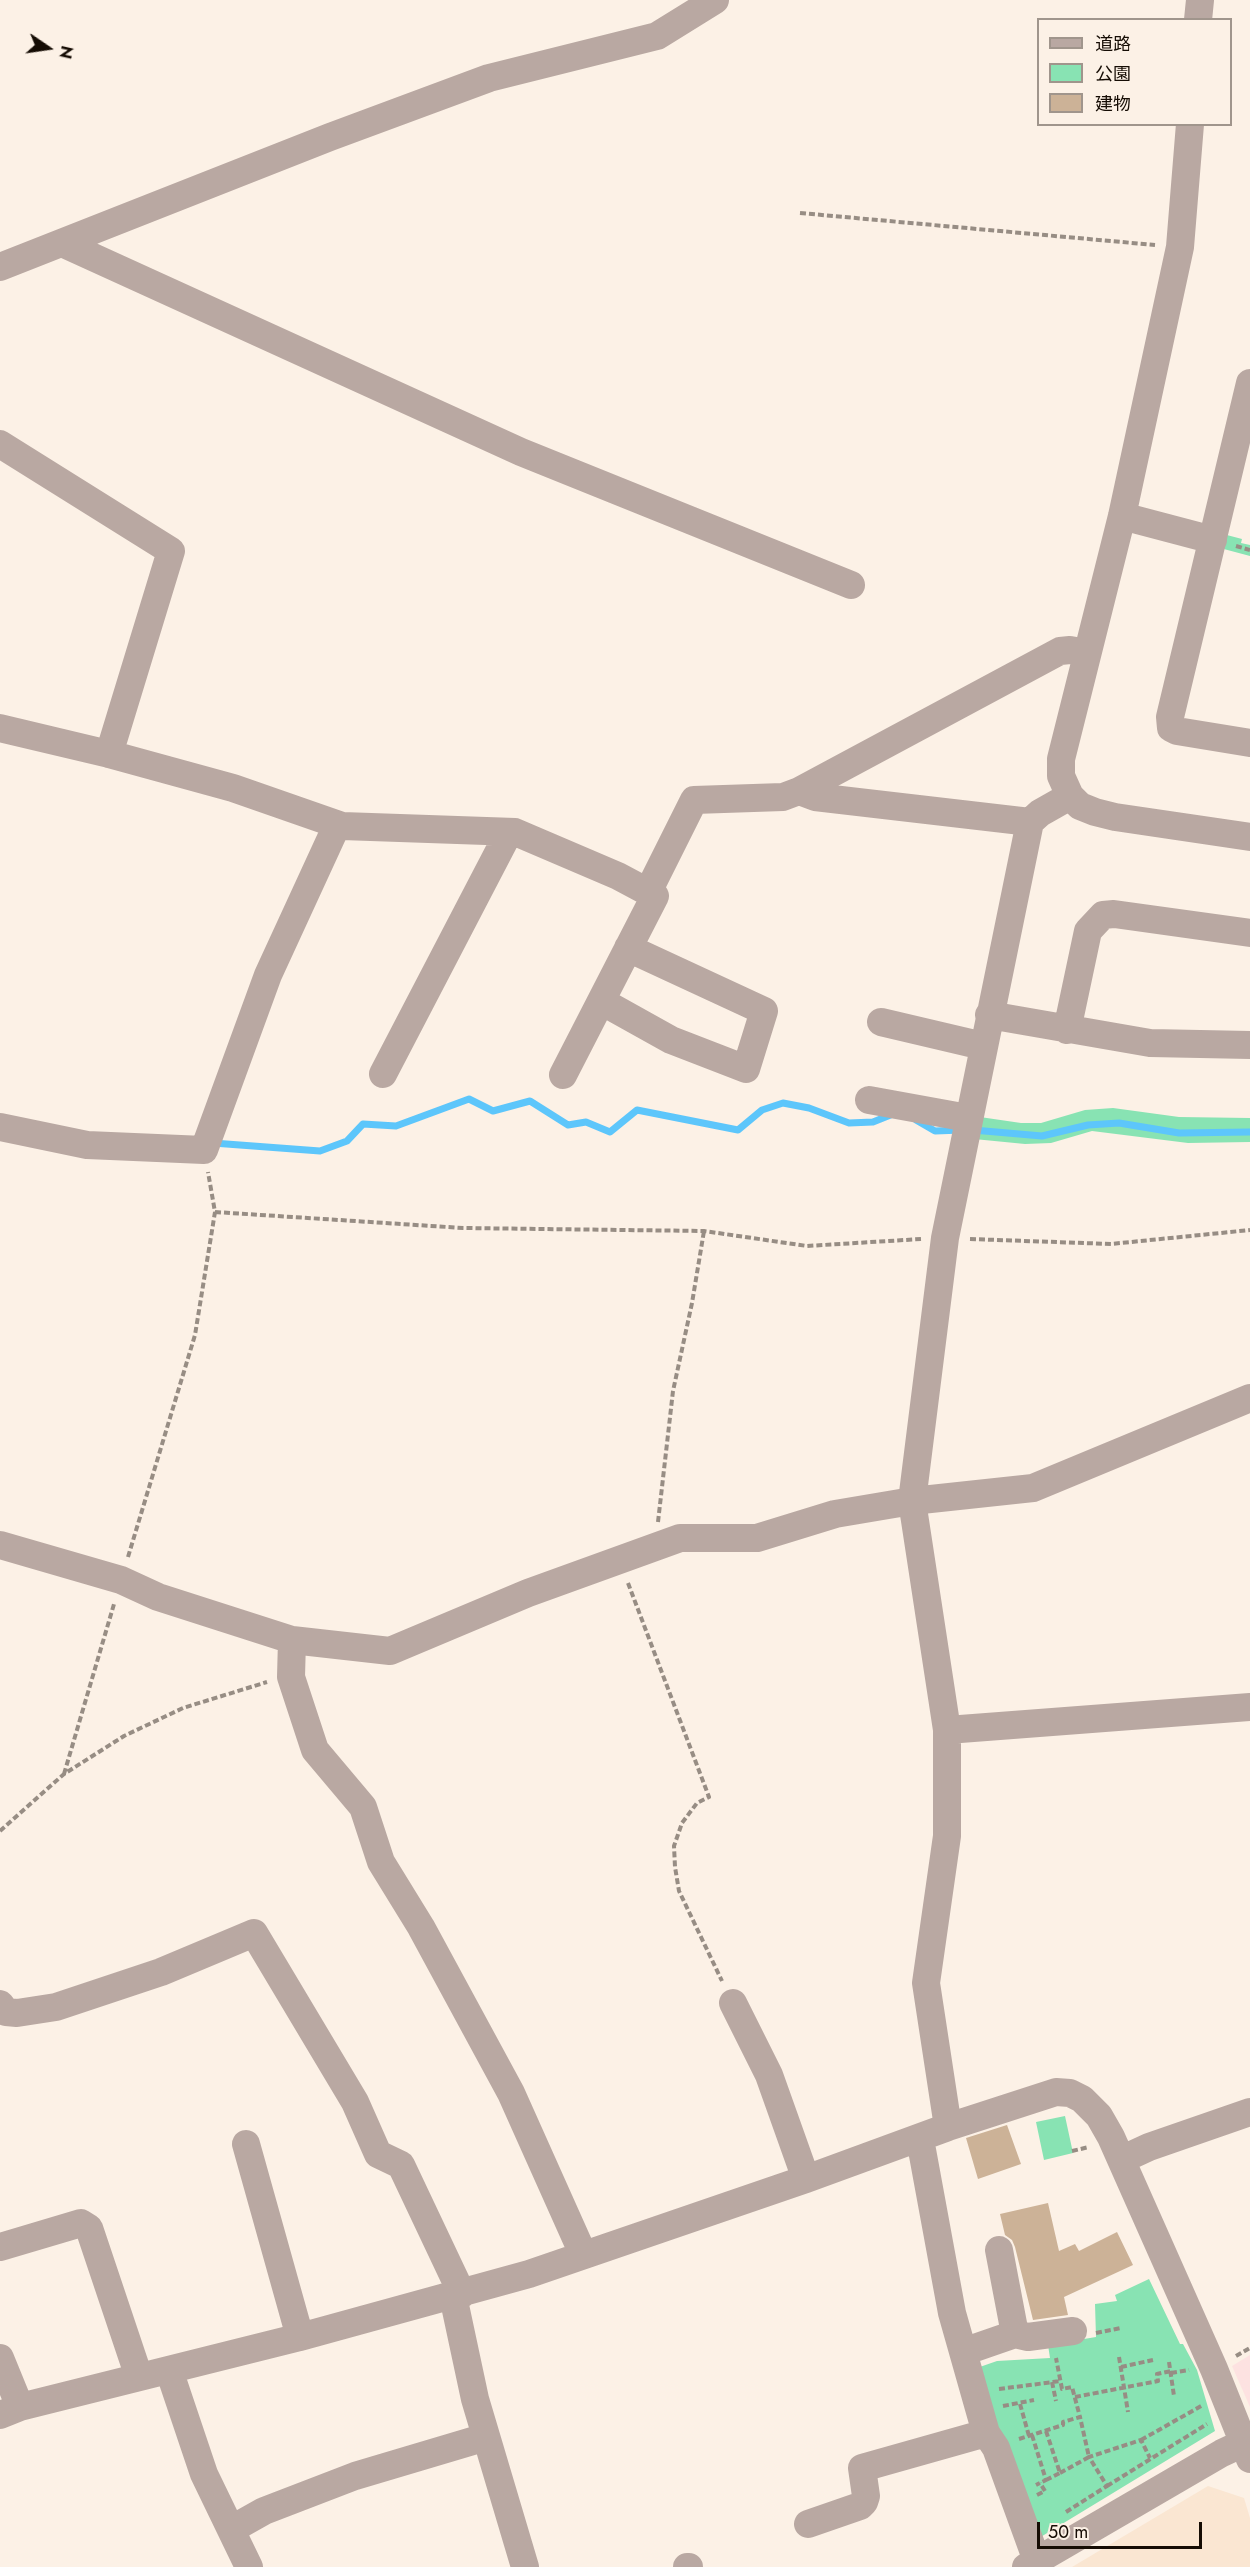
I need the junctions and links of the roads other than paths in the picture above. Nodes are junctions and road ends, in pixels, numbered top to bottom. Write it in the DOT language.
graph roads {
  1 [pos="715,0"];
  2 [pos="1200,0"];
  3 [pos="1198,18"];
  4 [pos="1190,126"];
  5 [pos="62,243"];
  6 [pos="0,267"];
  7 [pos="1250,383"];
  8 [pos="0,444"];
  9 [pos="1122,516"];
  10 [pos="1214,540"];
  11 [pos="851,585"];
  12 [pos="1087,653"];
  13 [pos="0,728"];
  14 [pos="1250,743"];
  15 [pos="109,754"];
  16 [pos="799,791"];
  17 [pos="1070,796"];
  18 [pos="1030,822"];
  19 [pos="337,825"];
  20 [pos="509,832"];
  21 [pos="1250,837"];
  22 [pos="648,892"];
  23 [pos="1250,933"];
  24 [pos="628,948"];
  25 [pos="601,1001"];
  26 [pos="989,1015"];
  27 [pos="881,1022"];
  28 [pos="1067,1030"];
  29 [pos="1250,1045"];
  30 [pos="983,1046"];
  31 [pos="383,1074"];
  32 [pos="563,1075"];
  33 [pos="869,1100"];
  34 [pos="968,1118"];
  35 [pos="0,1127"];
  36 [pos="1250,1398"];
  37 [pos="912,1501"];
  38 [pos="0,1545"];
  39 [pos="292,1640"];
  40 [pos="1250,1707"];
  41 [pos="946,1730"];
  42 [pos="733,2003"];
  43 [pos="2,2011"];
  44 [pos="1250,2112"];
  45 [pos="948,2127"];
  46 [pos="920,2139"];
  47 [pos="246,2144"];
  48 [pos="1123,2159"];
  49 [pos="806,2179"];
  50 [pos="0,2247"];
  51 [pos="999,2250"];
  52 [pos="583,2254"];
  53 [pos="457,2295"];
  54 [pos="1063,2332"];
  55 [pos="1015,2334"];
  56 [pos="300,2337"];
  57 [pos="963,2352"];
  58 [pos="0,2358"];
  59 [pos="169,2370"];
  60 [pos="139,2377"];
  61 [pos="10,2411"];
  62 [pos="486,2437"];
  63 [pos="1000,2437"];
  64 [pos="1248,2448"];
  65 [pos="808,2524"];
  66 [pos="232,2529"];
  67 [pos="1031,2564"];
  68 [pos="249,2567"];
  69 [pos="525,2567"];
  1 -- 5 [label="street"];
  2 -- 3 [label="street"];
  4 -- 9 [label="street"];
  5 -- 6 [label="street"];
  5 -- 11 [label="street"];
  7 -- 10 [label="street"];
  8 -- 15 [label="street"];
  9 -- 10 [label="street"];
  9 -- 12 [label="street"];
  10 -- 14 [label="street"];
  12 -- 16 [label="street"];
  12 -- 17 [label="street"];
  13 -- 15 [label="street"];
  15 -- 19 [label="street"];
  16 -- 18 [label="street"];
  16 -- 22 [label="street"];
  17 -- 18 [label="street"];
  17 -- 21 [label="street"];
  18 -- 26 [label="street"];
  19 -- 20 [label="street"];
  19 -- 35 [label="street"];
  20 -- 22 [label="street"];
  20 -- 31 [label="street"];
  22 -- 24 [label="street"];
  23 -- 28 [label="street"];
  24 -- 25 [label="street"];
  24 -- 25 [label="street"];
  25 -- 32 [label="street"];
  26 -- 28 [label="street"];
  26 -- 30 [label="street"];
  27 -- 30 [label="street"];
  28 -- 29 [label="street"];
  30 -- 34 [label="street"];
  33 -- 34 [label="street"];
  34 -- 37 [label="street"];
  36 -- 37 [label="street"];
  37 -- 39 [label="street"];
  37 -- 41 [label="street"];
  38 -- 39 [label="street"];
  39 -- 52 [label="street"];
  40 -- 41 [label="street"];
  41 -- 45 [label="street"];
  42 -- 49 [label="street"];
  43 -- 53 [label="street"];
  44 -- 48 [label="street"];
  45 -- 46 [label="street"];
  45 -- 48 [label="street"];
  46 -- 49 [label="street"];
  46 -- 57 [label="street"];
  47 -- 56 [label="street"];
  48 -- 64 [label="street"];
  49 -- 52 [label="street"];
  50 -- 60 [label="street"];
  51 -- 55 [label="street"];
  52 -- 53 [label="street"];
  53 -- 56 [label="street"];
  53 -- 62 [label="street"];
  54 -- 55 [label="street"];
  55 -- 57 [label="street"];
  56 -- 59 [label="street"];
  57 -- 63 [label="street"];
  58 -- 61 [label="street"];
  59 -- 60 [label="street"];
  59 -- 66 [label="street"];
  60 -- 61 [label="street"];
  62 -- 66 [label="street"];
  62 -- 69 [label="street"];
  63 -- 65 [label="street"];
  63 -- 67 [label="street"];
  64 -- 67 [label="street"];
  66 -- 68 [label="street"];
}
